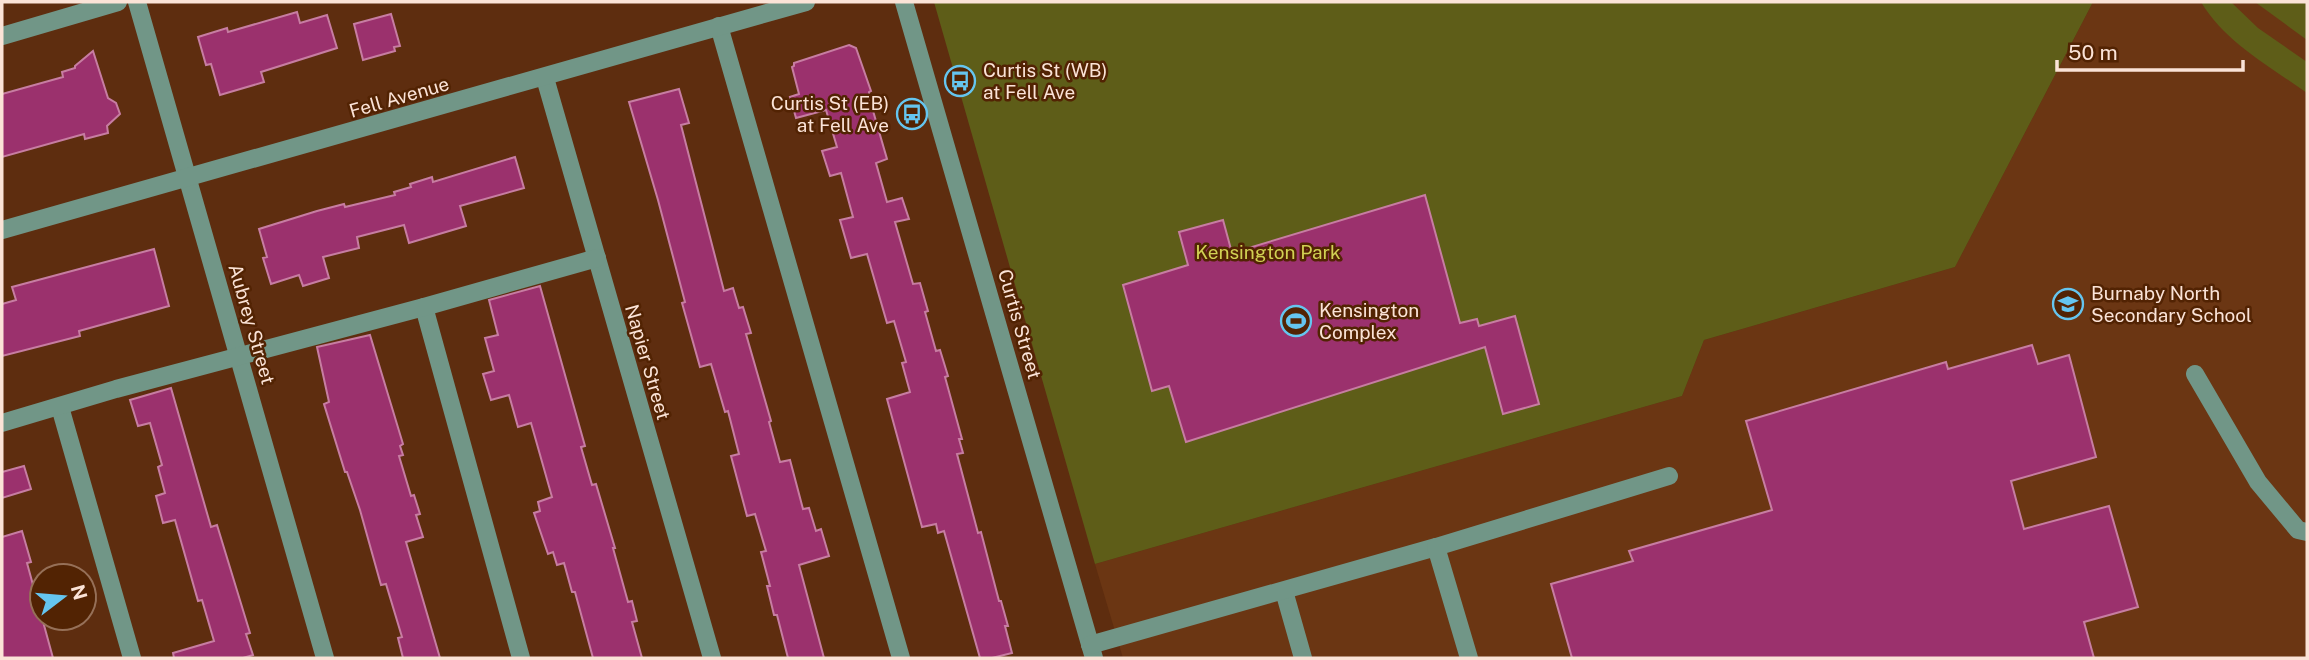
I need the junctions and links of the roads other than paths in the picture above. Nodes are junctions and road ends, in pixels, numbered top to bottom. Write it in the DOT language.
graph roads {
  1 [pos="118,2"];
  2 [pos="137,2"];
  3 [pos="806,2"];
  4 [pos="904,2"];
  5 [pos="719,26"];
  6 [pos="2,36"];
  7 [pos="545,78"];
  8 [pos="188,178"];
  9 [pos="2,230"];
  10 [pos="597,257"];
  11 [pos="424,307"];
  12 [pos="239,356"];
  13 [pos="2195,374"];
  14 [pos="60,407"];
  15 [pos="2,423"];
  16 [pos="1669,476"];
  17 [pos="2307,533"];
  18 [pos="1436,547"];
  19 [pos="1284,591"];
  20 [pos="1092,652"];
  21 [pos="132,658"];
  22 [pos="325,658"];
  23 [pos="521,658"];
  24 [pos="712,658"];
  25 [pos="901,658"];
  26 [pos="1303,658"];
  27 [pos="1469,658"];
  1 -- 6 [label="street"];
  2 -- 8 [label="street, Aubrey Street"];
  3 -- 5 [label="street, Fell Avenue"];
  4 -- 20 [label="street, Curtis Street"];
  5 -- 7 [label="street, Fell Avenue"];
  5 -- 25 [label="street"];
  7 -- 8 [label="street, Fell Avenue"];
  7 -- 10 [label="street, Napier Street"];
  8 -- 9 [label="street, Fell Avenue"];
  8 -- 12 [label="street, Aubrey Street"];
  10 -- 11 [label="street"];
  10 -- 24 [label="street, Napier Street"];
  11 -- 12 [label="street"];
  11 -- 23 [label="street"];
  12 -- 14 [label="street"];
  12 -- 22 [label="street, Aubrey Street"];
  13 -- 17 [label="street"];
  14 -- 15 [label="street"];
  14 -- 21 [label="street"];
  16 -- 18 [label="street"];
  18 -- 19 [label="street"];
  18 -- 27 [label="street"];
  19 -- 20 [label="street"];
  19 -- 26 [label="street"];
}
